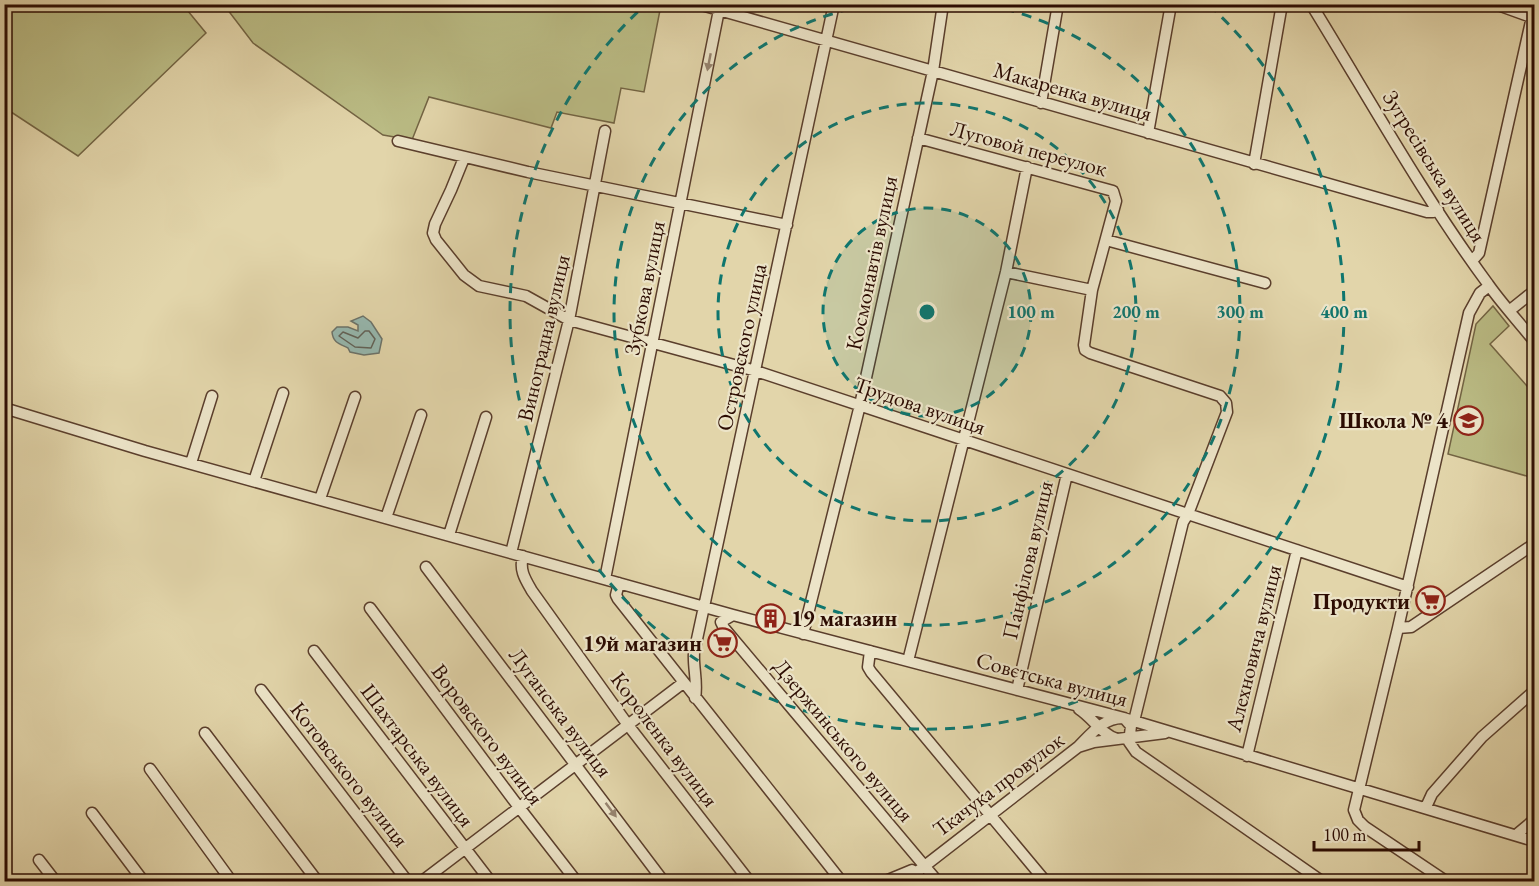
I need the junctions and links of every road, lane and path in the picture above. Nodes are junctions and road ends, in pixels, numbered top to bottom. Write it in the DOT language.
graph roads {
  1 [pos="698,4"];
  2 [pos="834,4"];
  3 [pos="943,4"];
  4 [pos="1058,4"];
  5 [pos="1171,4"];
  6 [pos="1282,4"];
  7 [pos="1311,4"];
  8 [pos="1495,4"];
  9 [pos="719,8"];
  10 [pos="1533,17"];
  11 [pos="827,42"];
  12 [pos="933,71"];
  13 [pos="1041,103"];
  14 [pos="605,131"];
  15 [pos="1148,133"];
  16 [pos="918,138"];
  17 [pos="398,141"];
  18 [pos="464,158"];
  19 [pos="1254,164"];
  20 [pos="1027,167"];
  21 [pos="595,186"];
  22 [pos="681,203"];
  23 [pos="1438,210"];
  24 [pos="787,225"];
  25 [pos="1106,240"];
  26 [pos="1472,261"];
  27 [pos="1006,272"];
  28 [pos="1265,283"];
  29 [pos="1489,286"];
  30 [pos="1092,291"];
  31 [pos="1534,291"];
  32 [pos="1509,311"];
  33 [pos="569,320"];
  34 [pos="1534,341"];
  35 [pos="653,342"];
  36 [pos="756,371"];
  37 [pos="283,393"];
  38 [pos="212,396"];
  39 [pos="355,397"];
  40 [pos="860,405"];
  41 [pos="4,408"];
  42 [pos="421,415"];
  43 [pos="486,417"];
  44 [pos="964,440"];
  45 [pos="191,463"];
  46 [pos="1067,474"];
  47 [pos="254,481"];
  48 [pos="320,499"];
  49 [pos="1188,514"];
  50 [pos="386,518"];
  51 [pos="449,536"];
  52 [pos="1534,544"];
  53 [pos="1297,550"];
  54 [pos="512,553"];
  55 [pos="523,556"];
  56 [pos="426,567"];
  57 [pos="605,579"];
  58 [pos="710,579"];
  59 [pos="619,583"];
  60 [pos="1408,587"];
  61 [pos="704,607"];
  62 [pos="370,608"];
  63 [pos="733,615"];
  64 [pos="721,622"];
  65 [pos="1398,628"];
  66 [pos="803,634"];
  67 [pos="698,636"];
  68 [pos="314,651"];
  69 [pos="870,651"];
  70 [pos="908,661"];
  71 [pos="683,683"];
  72 [pos="261,690"];
  73 [pos="1017,690"];
  74 [pos="1534,691"];
  75 [pos="695,698"];
  76 [pos="1074,705"];
  77 [pos="1129,719"];
  78 [pos="628,725"];
  79 [pos="1099,727"];
  80 [pos="205,733"];
  81 [pos="1171,733"];
  82 [pos="1129,738"];
  83 [pos="1117,739"];
  84 [pos="1078,747"];
  85 [pos="1247,756"];
  86 [pos="576,763"];
  87 [pos="150,769"];
  88 [pos="1359,789"];
  89 [pos="518,806"];
  90 [pos="1426,807"];
  91 [pos="92,813"];
  92 [pos="991,815"];
  93 [pos="1534,820"];
  94 [pos="1516,835"];
  95 [pos="1534,841"];
  96 [pos="465,848"];
  97 [pos="39,860"];
  98 [pos="924,865"];
  99 [pos="56,882"];
  100 [pos="144,882"];
  101 [pos="232,882"];
  102 [pos="318,882"];
  103 [pos="408,882"];
  104 [pos="421,882"];
  105 [pos="491,882"];
  106 [pos="577,882"];
  107 [pos="664,882"];
  108 [pos="750,882"];
  109 [pos="842,882"];
  110 [pos="883,882"];
  111 [pos="904,882"];
  112 [pos="938,882"];
  113 [pos="1046,882"];
  114 [pos="1323,882"];
  115 [pos="1447,882"];
  1 -- 9 [label="street, Макаренка вулиця"];
  2 -- 11 [label="street, Островского улица"];
  3 -- 12 [label="street, Космонавтів вулиця"];
  4 -- 13 [label="street"];
  5 -- 15 [label="street"];
  6 -- 19 [label="street"];
  7 -- 23 [label="street, Зугресівська вулиця"];
  8 -- 10 [label="street"];
  9 -- 11 [label="street, Макаренка вулиця"];
  9 -- 22 [label="street, Зубкова вулиця, one-way"];
  10 -- 26 [label="street"];
  11 -- 12 [label="street, Макаренка вулиця"];
  11 -- 24 [label="street, Островского улица"];
  12 -- 13 [label="street, Макаренка вулиця"];
  12 -- 16 [label="street, Космонавтів вулиця"];
  13 -- 15 [label="street, Макаренка вулиця"];
  14 -- 21 [label="street, Виноградна вулиця"];
  15 -- 19 [label="street, Макаренка вулиця"];
  16 -- 20 [label="street, Луговой переулок"];
  16 -- 40 [label="street, Космонавтів вулиця"];
  17 -- 18 [label="street"];
  18 -- 21 [label="street"];
  18 -- 33 [label="street, Трудова вулиця"];
  19 -- 23 [label="street, Макаренка вулиця"];
  20 -- 25 [label="street, Луговой переулок"];
  20 -- 27 [label="street"];
  21 -- 22 [label="street"];
  21 -- 33 [label="street, Виноградна вулиця"];
  22 -- 24 [label="street"];
  22 -- 35 [label="street, Зубкова вулиця"];
  23 -- 26 [label="street, Зугресівська вулиця"];
  24 -- 36 [label="street, Островского улица"];
  25 -- 28 [label="street"];
  25 -- 30 [label="street, Луговой переулок"];
  26 -- 29 [label="street, Зугресівська вулиця"];
  27 -- 30 [label="street"];
  27 -- 44 [label="street"];
  29 -- 32 [label="street, Зугресівська вулиця"];
  29 -- 60 [label="street"];
  30 -- 49 [label="street, Луговой переулок"];
  31 -- 32 [label="street"];
  32 -- 34 [label="street, Зугресівська вулиця"];
  33 -- 35 [label="street, Трудова вулиця"];
  33 -- 54 [label="street, Виноградна вулиця"];
  35 -- 36 [label="street, Трудова вулиця"];
  35 -- 57 [label="street, Зубкова вулиця"];
  36 -- 40 [label="street, Трудова вулиця"];
  36 -- 58 [label="street, Островского улица"];
  37 -- 47 [label="street"];
  38 -- 45 [label="street"];
  39 -- 48 [label="street"];
  40 -- 44 [label="street, Трудова вулиця"];
  40 -- 66 [label="street, Космонавтів вулиця"];
  41 -- 45 [label="street, Совєтська вулиця"];
  42 -- 50 [label="street"];
  43 -- 51 [label="street"];
  44 -- 46 [label="street, Трудова вулиця"];
  44 -- 70 [label="street"];
  45 -- 47 [label="street, Совєтська вулиця"];
  46 -- 49 [label="street, Трудова вулиця"];
  46 -- 73 [label="street, Панфілова вулиця"];
  47 -- 48 [label="street, Совєтська вулиця"];
  48 -- 50 [label="street, Совєтська вулиця"];
  49 -- 53 [label="street, Трудова вулиця"];
  49 -- 77 [label="street"];
  50 -- 51 [label="street, Совєтська вулиця"];
  51 -- 54 [label="street, Совєтська вулиця"];
  52 -- 65 [label="street"];
  53 -- 60 [label="street, Трудова вулиця"];
  53 -- 85 [label="street, Алехновича вулиця"];
  54 -- 55 [label="street, Совєтська вулиця"];
  55 -- 57 [label="street, Совєтська вулиця"];
  55 -- 78 [label="street, Короленка вулиця"];
  56 -- 86 [label="street, Луганська вулиця"];
  57 -- 59 [label="street, Совєтська вулиця"];
  58 -- 61 [label="street, Островского улица"];
  58 -- 63 [label="street"];
  59 -- 61 [label="street, Совєтська вулиця"];
  59 -- 71 [label="street"];
  60 -- 65 [label="street"];
  61 -- 63 [label="street, Совєтська вулиця"];
  61 -- 67 [label="street, Островского улица"];
  62 -- 89 [label="street, Воровского вулиця"];
  63 -- 64 [label="street"];
  63 -- 66 [label="street, Совєтська вулиця"];
  64 -- 67 [label="street"];
  64 -- 98 [label="street, Дзержинського вулиця"];
  65 -- 88 [label="street"];
  66 -- 69 [label="street, Совєтська вулиця"];
  67 -- 75 [label="street, Островского улица"];
  68 -- 96 [label="street, Шахтарська вулиця"];
  69 -- 70 [label="street, Совєтська вулиця"];
  69 -- 92 [label="street"];
  70 -- 73 [label="street, Совєтська вулиця"];
  71 -- 75 [label="street"];
  71 -- 78 [label="street"];
  72 -- 103 [label="street, Котовського вулиця"];
  73 -- 76 [label="street, Совєтська вулиця"];
  74 -- 90 [label="street"];
  75 -- 109 [label="street"];
  76 -- 77 [label="street, Совєтська вулиця"];
  76 -- 79 [label="street"];
  77 -- 79 [label="street"];
  77 -- 81 [label="street, Совєтська вулиця"];
  77 -- 82 [label="street"];
  78 -- 86 [label="street"];
  78 -- 108 [label="street, Короленка вулиця"];
  79 -- 83 [label="street"];
  79 -- 84 [label="street"];
  80 -- 102 [label="street"];
  81 -- 82 [label="street, Ткачука провулок"];
  81 -- 85 [label="street, Совєтська вулиця"];
  82 -- 83 [label="street, Ткачука провулок"];
  82 -- 114 [label="street"];
  83 -- 84 [label="street, Ткачука провулок"];
  84 -- 92 [label="street, Ткачука провулок"];
  85 -- 88 [label="street, Совєтська вулиця"];
  86 -- 89 [label="street"];
  86 -- 107 [label="street, Луганська вулиця, one-way"];
  87 -- 101 [label="street"];
  88 -- 90 [label="street, Совєтська вулиця"];
  88 -- 115 [label="street"];
  89 -- 96 [label="street"];
  89 -- 106 [label="street, Воровского вулиця"];
  90 -- 94 [label="street, Совєтська вулиця"];
  91 -- 100 [label="street"];
  92 -- 98 [label="street, Ткачука провулок"];
  92 -- 113 [label="street"];
  93 -- 94 [label="street"];
  94 -- 95 [label="street, Совєтська вулиця"];
  96 -- 104 [label="street"];
  96 -- 105 [label="street, Шахтарська вулиця"];
  97 -- 99 [label="street"];
  98 -- 110 [label="street"];
  98 -- 111 [label="street"];
  98 -- 112 [label="street, Дзержинського вулиця"];
}
